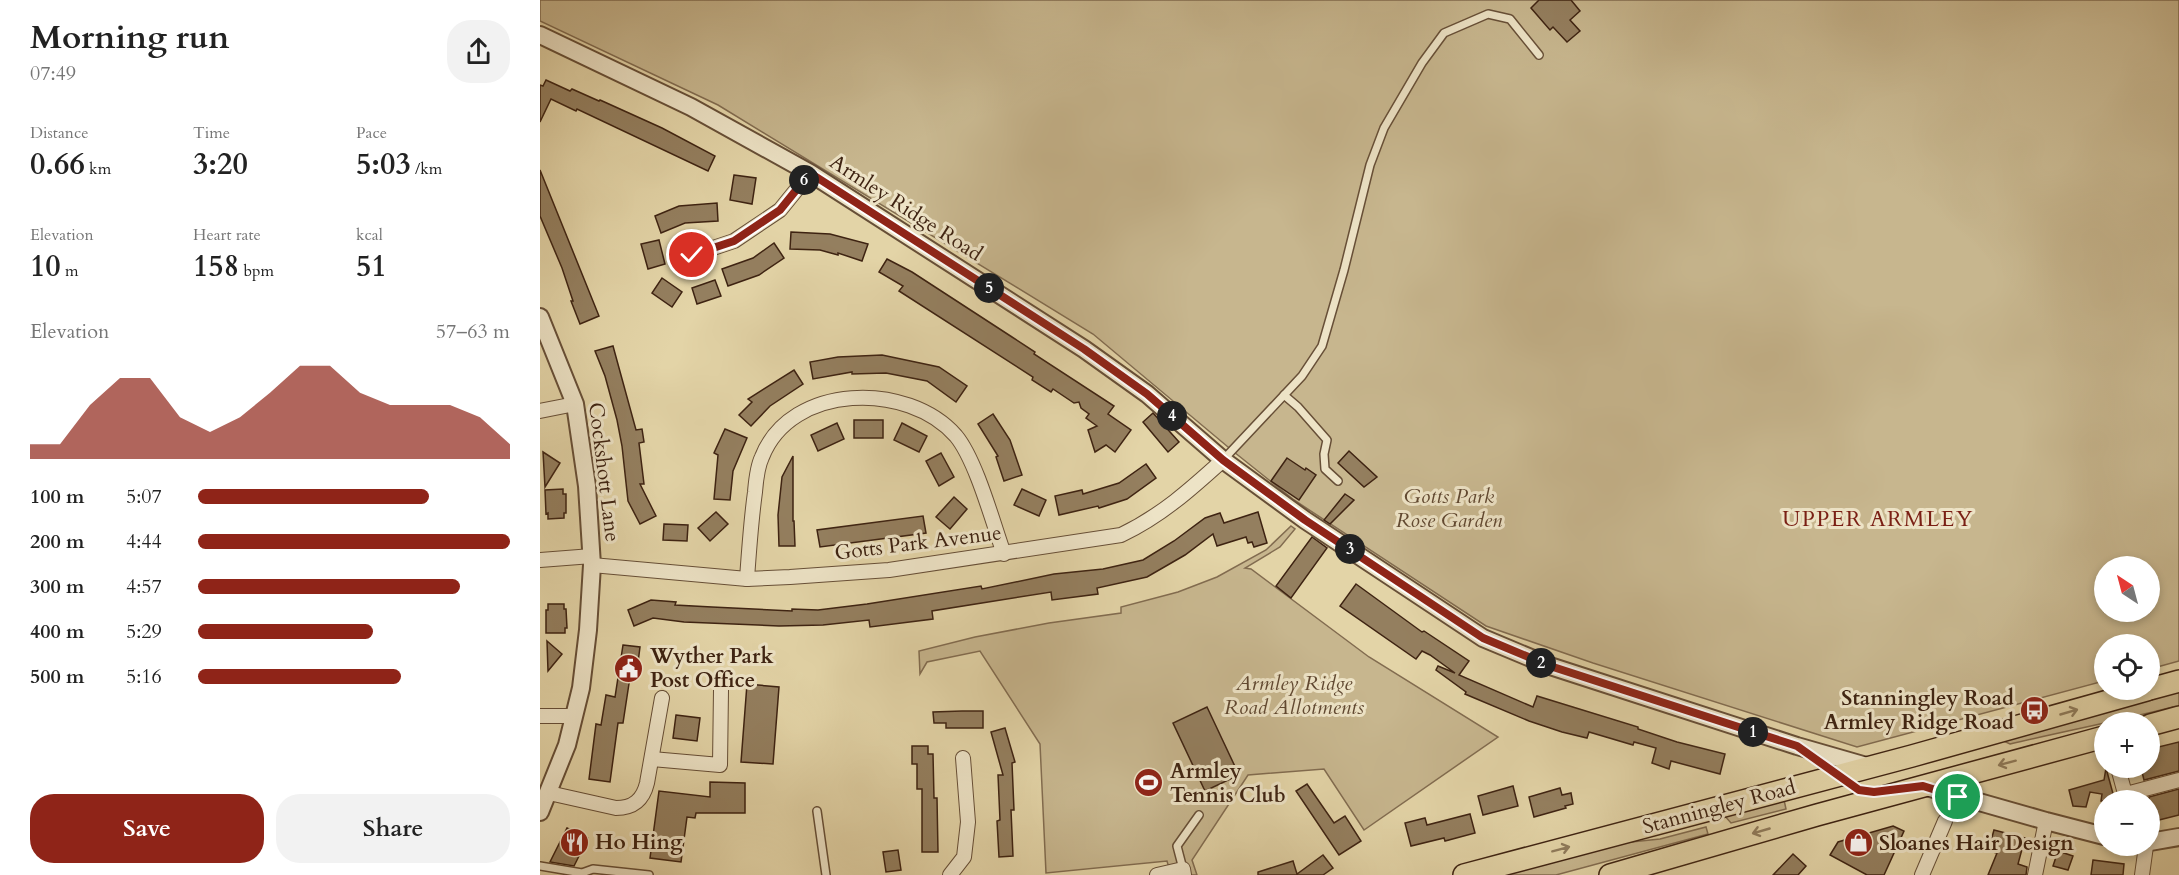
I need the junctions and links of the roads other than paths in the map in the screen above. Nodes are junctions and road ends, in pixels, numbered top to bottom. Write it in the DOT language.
graph roads {
  1 [pos="540,35"];
  2 [pos="1539,55"];
  3 [pos="810,173"];
  4 [pos="692,255"];
  5 [pos="540,317"];
  6 [pos="1284,395"];
  7 [pos="575,404"];
  8 [pos="540,411"];
  9 [pos="1223,460"];
  10 [pos="1338,481"];
  11 [pos="1004,554"];
  12 [pos="540,560"];
  13 [pos="592,561"];
  14 [pos="747,579"];
  15 [pos="2179,681"];
  16 [pos="2160,687"];
  17 [pos="721,690"];
  18 [pos="662,698"];
  19 [pos="2112,700"];
  20 [pos="540,716"];
  21 [pos="574,716"];
  22 [pos="2179,717"];
  23 [pos="2160,722"];
  24 [pos="2094,740"];
  25 [pos="1797,746"];
  26 [pos="1912,756"];
  27 [pos="963,758"];
  28 [pos="652,759"];
  29 [pos="1870,767"];
  30 [pos="1968,774"];
  31 [pos="1838,776"];
  32 [pos="2179,780"];
  33 [pos="1923,786"];
  34 [pos="2148,790"];
  35 [pos="549,793"];
  36 [pos="1985,804"];
  37 [pos="817,811"];
  38 [pos="540,812"];
  39 [pos="1199,815"];
  40 [pos="1945,821"];
  41 [pos="2046,821"];
  42 [pos="1627,832"];
  43 [pos="2094,833"];
  44 [pos="2179,837"];
  45 [pos="2160,840"];
  46 [pos="1721,843"];
  47 [pos="2145,856"];
  48 [pos="540,866"];
  49 [pos="1184,872"];
  50 [pos="649,875"];
  51 [pos="826,875"];
  52 [pos="950,875"];
  53 [pos="1157,875"];
  54 [pos="1464,875"];
  55 [pos="1610,875"];
  56 [pos="1922,875"];
  57 [pos="2035,875"];
  58 [pos="2142,875"];
  1 -- 3 [label="street, Armley Ridge Road"];
  2 -- 6 [label="lane"];
  3 -- 4 [label="street"];
  3 -- 9 [label="street, Armley Ridge Road"];
  5 -- 7 [label="street, Cockshott Lane"];
  6 -- 9 [label="lane"];
  6 -- 10 [label="lane"];
  7 -- 8 [label="street"];
  7 -- 13 [label="street, Cockshott Lane"];
  9 -- 11 [label="street, Gotts Park Avenue"];
  9 -- 25 [label="street, Armley Ridge Road"];
  11 -- 14 [label="street, Gotts Park Avenue"];
  11 -- 14 [label="street"];
  12 -- 13 [label="street, Gotts Park Avenue"];
  13 -- 14 [label="street, Gotts Park Avenue"];
  13 -- 21 [label="street, Cockshott Lane"];
  15 -- 16 [label="main road, Stanningley Road"];
  17 -- 28 [label="street"];
  18 -- 28 [label="street"];
  26 -- 19 [label="main road, Stanningley Road, one-way"];
  20 -- 21 [label="street"];
  21 -- 35 [label="street, Cockshott Lane"];
  22 -- 23 [label="main road"];
  24 -- 30 [label="main road, Stanningley Road, one-way"];
  25 -- 29 [label="street, Armley Ridge Road"];
  25 -- 31 [label="street, Armley Ridge Road"];
  26 -- 29 [label="main road, Stanningley Road"];
  26 -- 30 [label="main road"];
  27 -- 52 [label="street"];
  28 -- 35 [label="street"];
  29 -- 31 [label="main road, Stanningley Road"];
  30 -- 33 [label="main road, Stanningley Road"];
  30 -- 36 [label="street"];
  31 -- 33 [label="main road"];
  31 -- 42 [label="main road, Stanningley Road"];
  32 -- 34 [label="street"];
  33 -- 36 [label="street"];
  33 -- 46 [label="main road, Stanningley Road, one-way"];
  35 -- 38 [label="street, Cockshott Lane"];
  36 -- 41 [label="street"];
  37 -- 51 [label="lane"];
  39 -- 49 [label="lane"];
  40 -- 56 [label="street"];
  41 -- 43 [label="street"];
  41 -- 57 [label="street"];
  42 -- 46 [label="main road"];
  54 -- 42 [label="main road, Stanningley Road, one-way"];
  44 -- 45 [label="street"];
  46 -- 55 [label="main road, Stanningley Road"];
  47 -- 58 [label="street"];
  48 -- 50 [label="lane"];
  49 -- 53 [label="street"];
}
